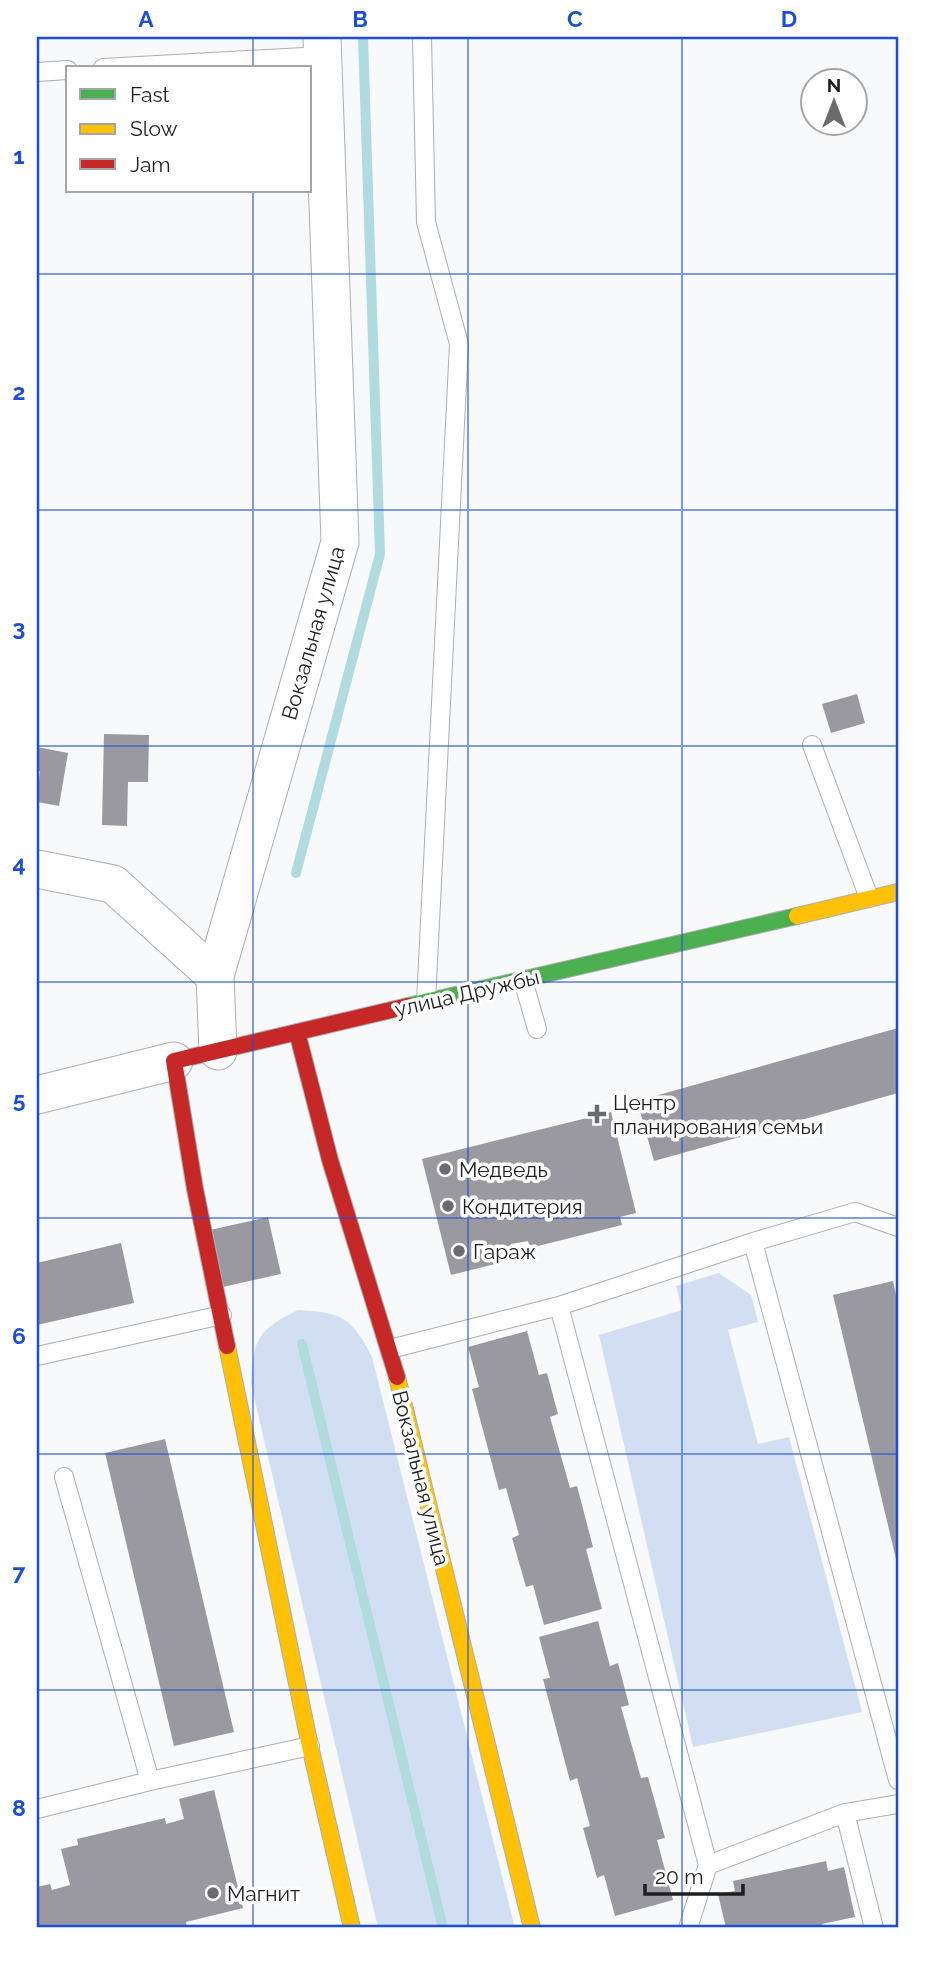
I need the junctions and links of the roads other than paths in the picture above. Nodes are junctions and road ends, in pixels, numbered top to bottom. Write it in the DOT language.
graph roads {
  1 [pos="422,37"];
  2 [pos="322,46"];
  3 [pos="123,66"];
  4 [pos="66,70"];
  5 [pos="37,72"];
  6 [pos="812,745"];
  7 [pos="37,869"];
  8 [pos="898,891"];
  9 [pos="869,898"];
  10 [pos="215,976"];
  11 [pos="523,979"];
  12 [pos="426,1002"];
  13 [pos="537,1029"];
  14 [pos="297,1032"];
  15 [pos="218,1051"];
  16 [pos="174,1061"];
  17 [pos="37,1095"];
  18 [pos="898,1227"];
  19 [pos="753,1242"];
  20 [pos="559,1307"];
  21 [pos="222,1315"];
  22 [pos="390,1349"];
  23 [pos="37,1356"];
  24 [pos="64,1476"];
  25 [pos="310,1746"];
  26 [pos="898,1780"];
  27 [pos="150,1781"];
  28 [pos="898,1804"];
  29 [pos="37,1809"];
  30 [pos="845,1813"];
  31 [pos="708,1865"];
  32 [pos="352,1928"];
  33 [pos="532,1928"];
  34 [pos="688,1928"];
  35 [pos="874,1928"];
  1 -- 12 [label="lane"];
  2 -- 3 [label="lane"];
  2 -- 10 [label="street, Вокзальная улица"];
  4 -- 5 [label="lane"];
  6 -- 9 [label="lane"];
  7 -- 10 [label="street"];
  8 -- 9 [label="street, улица Дружбы"];
  9 -- 11 [label="street, улица Дружбы"];
  10 -- 15 [label="street, Вокзальная улица"];
  11 -- 12 [label="street, улица Дружбы"];
  11 -- 13 [label="lane"];
  12 -- 14 [label="street, улица Дружбы"];
  14 -- 15 [label="street, улица Дружбы"];
  14 -- 22 [label="street, Вокзальная улица"];
  15 -- 16 [label="street, улица Дружбы"];
  16 -- 17 [label="street, улица Дружбы"];
  16 -- 21 [label="street"];
  18 -- 19 [label="lane"];
  19 -- 20 [label="lane"];
  19 -- 26 [label="lane"];
  20 -- 22 [label="lane"];
  20 -- 31 [label="lane"];
  21 -- 23 [label="lane"];
  21 -- 25 [label="street"];
  22 -- 33 [label="street, Вокзальная улица"];
  24 -- 27 [label="lane"];
  25 -- 27 [label="lane"];
  25 -- 32 [label="street"];
  27 -- 29 [label="lane"];
  28 -- 30 [label="lane"];
  30 -- 31 [label="lane"];
  30 -- 35 [label="lane"];
  31 -- 34 [label="lane"];
}
